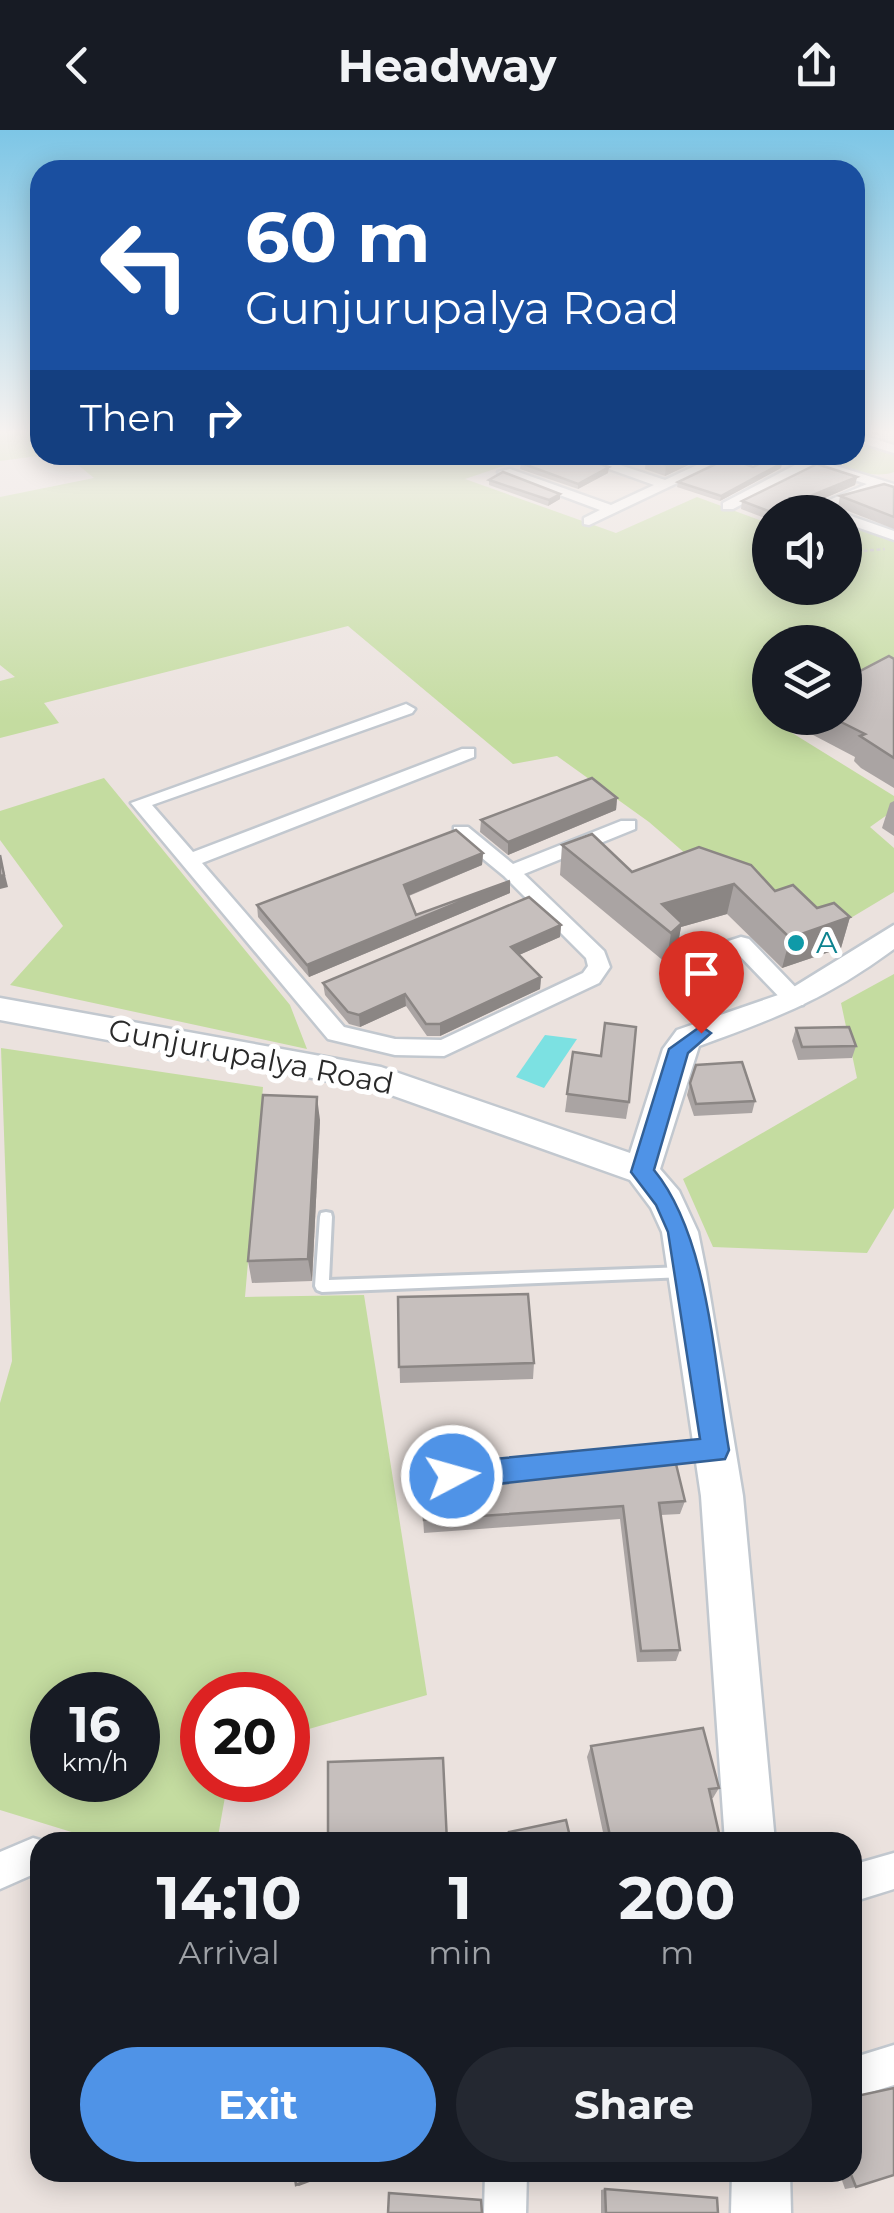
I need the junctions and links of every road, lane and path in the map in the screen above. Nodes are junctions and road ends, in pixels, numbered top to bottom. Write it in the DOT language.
graph roads {
  1 [pos="870,527"];
  2 [pos="894,536"];
  3 [pos="406,709"];
  4 [pos="468,753"];
  5 [pos="628,824"];
  6 [pos="461,831"];
  7 [pos="190,860"];
  8 [pos="511,872"];
  9 [pos="891,940"];
  10 [pos="680,964"];
  11 [pos="795,1000"];
  12 [pos="0,1010"];
  13 [pos="388,1063"];
  14 [pos="642,1172"];
  15 [pos="326,1217"];
  16 [pos="687,1272"];
  17 [pos="716,1450"];
  18 [pos="452,1476"];
  19 [pos="749,1832"];
  20 [pos="30,1857"];
  21 [pos="0,1871"];
  22 [pos="894,1871"];
  23 [pos="862,1881"];
  24 [pos="894,2066"];
  25 [pos="862,2075"];
  26 [pos="506,2182"];
  27 [pos="761,2182"];
  28 [pos="505,2213"];
  29 [pos="760,2213"];
  1 -- 2 [label="street"];
  3 -- 7 [label="street"];
  4 -- 7 [label="street"];
  5 -- 8 [label="street"];
  6 -- 8 [label="street"];
  7 -- 13 [label="street"];
  8 -- 13 [label="street"];
  9 -- 11 [label="street"];
  10 -- 11 [label="street"];
  11 -- 14 [label="street"];
  12 -- 13 [label="street, Gunjurupalya Road"];
  13 -- 14 [label="street, Gunjurupalya Road"];
  14 -- 16 [label="street"];
  15 -- 16 [label="lane"];
  16 -- 17 [label="street"];
  17 -- 18 [label="lane"];
  17 -- 19 [label="street"];
  20 -- 21 [label="street"];
  22 -- 23 [label="street"];
  24 -- 25 [label="street"];
  26 -- 28 [label="street"];
  27 -- 29 [label="street"];
}
